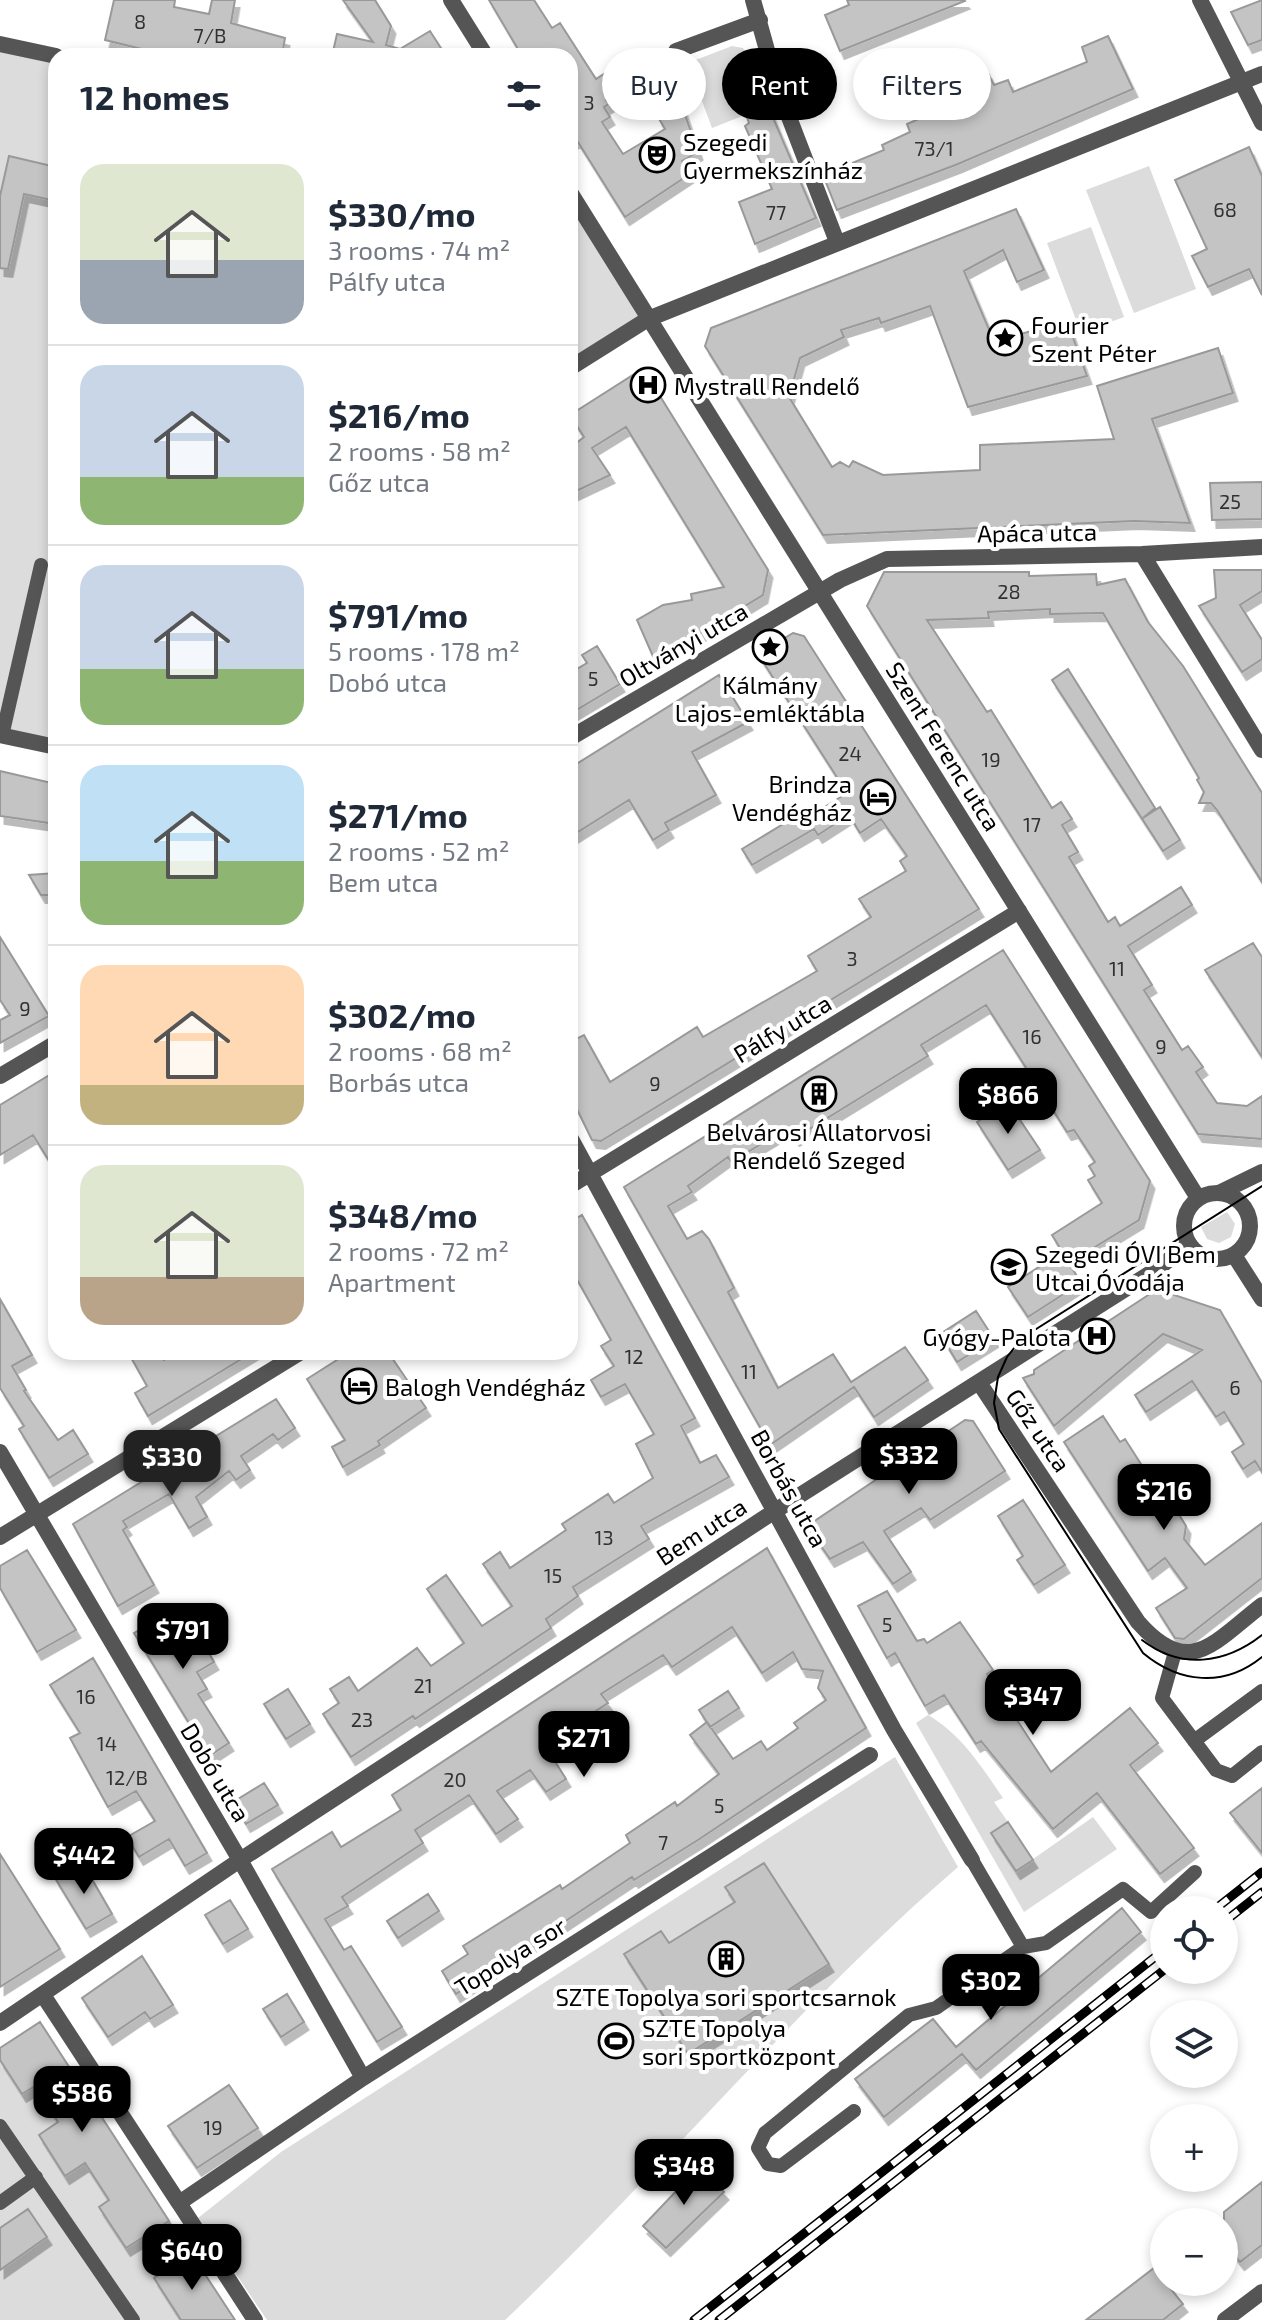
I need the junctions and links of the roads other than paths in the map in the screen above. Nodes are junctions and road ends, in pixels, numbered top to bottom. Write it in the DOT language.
graph roads {
  1 [pos="451,0"];
  2 [pos="753,0"];
  3 [pos="1200,0"];
  4 [pos="760,20"];
  5 [pos="0,44"];
  6 [pos="481,48"];
  7 [pos="684,48"];
  8 [pos="48,54"];
  9 [pos="1262,74"];
  10 [pos="1242,82"];
  11 [pos="1262,123"];
  12 [pos="578,205"];
  13 [pos="837,242"];
  14 [pos="648,319"];
  15 [pos="578,363"];
  16 [pos="1262,547"];
  17 [pos="1142,554"];
  18 [pos="41,565"];
  19 [pos="820,591"];
  20 [pos="578,733"];
  21 [pos="1,735"];
  22 [pos="48,745"];
  23 [pos="1262,750"];
  24 [pos="1019,911"];
  25 [pos="48,1048"];
  26 [pos="0,1076"];
  27 [pos="578,1152"];
  28 [pos="1262,1172"];
  29 [pos="590,1174"];
  30 [pos="578,1181"];
  31 [pos="1219,1193"];
  32 [pos="1198,1198"];
  33 [pos="1256,1220"];
  34 [pos="1189,1244"];
  35 [pos="1234,1255"];
  36 [pos="1262,1299"];
  37 [pos="288,1360"];
  38 [pos="980,1384"];
  39 [pos="0,1452"];
  40 [pos="775,1511"];
  41 [pos="36,1515"];
  42 [pos="0,1537"];
  43 [pos="1262,1605"];
  44 [pos="1175,1652"];
  45 [pos="1262,1691"];
  46 [pos="1194,1741"];
  47 [pos="1262,1752"];
  48 [pos="870,1755"];
  49 [pos="240,1860"];
  50 [pos="972,1860"];
  51 [pos="1195,1872"];
  52 [pos="1023,1947"];
  53 [pos="43,1995"];
  54 [pos="0,2023"];
  55 [pos="363,2078"];
  56 [pos="854,2111"];
  57 [pos="0,2126"];
  58 [pos="36,2177"];
  59 [pos="0,2203"];
  60 [pos="179,2203"];
  61 [pos="1262,2292"];
  62 [pos="133,2320"];
  63 [pos="255,2320"];
  64 [pos="1225,2320"];
  1 -- 6 [label="street"];
  2 -- 4 [label="street"];
  3 -- 10 [label="street"];
  4 -- 7 [label="street"];
  4 -- 13 [label="street"];
  5 -- 8 [label="street"];
  9 -- 10 [label="street"];
  10 -- 11 [label="street"];
  10 -- 13 [label="street"];
  12 -- 14 [label="street, Szent Ferenc utca"];
  13 -- 14 [label="street"];
  14 -- 15 [label="street"];
  14 -- 19 [label="street, Szent Ferenc utca"];
  16 -- 17 [label="street, Apáca utca"];
  17 -- 19 [label="street, Apáca utca"];
  17 -- 23 [label="street"];
  18 -- 21 [label="lane"];
  19 -- 20 [label="street, Oltványi utca"];
  19 -- 24 [label="street, Szent Ferenc utca"];
  21 -- 22 [label="street"];
  24 -- 29 [label="street, Pálfy utca"];
  24 -- 32 [label="street, Szent Ferenc utca"];
  25 -- 26 [label="street"];
  27 -- 29 [label="street, Borbás utca"];
  28 -- 31 [label="street"];
  29 -- 30 [label="street, Pálfy utca"];
  29 -- 40 [label="street, Borbás utca"];
  31 -- 32 [label="street"];
  31 -- 33 [label="street"];
  32 -- 34 [label="street"];
  33 -- 35 [label="street"];
  34 -- 35 [label="street"];
  34 -- 38 [label="street, Bem utca"];
  35 -- 36 [label="street"];
  37 -- 41 [label="street"];
  38 -- 40 [label="street, Bem utca"];
  38 -- 44 [label="street, Gőz utca"];
  39 -- 41 [label="street, Dobó utca"];
  40 -- 49 [label="street, Bem utca"];
  40 -- 50 [label="street, Borbás utca"];
  41 -- 42 [label="street"];
  41 -- 49 [label="street, Dobó utca"];
  43 -- 44 [label="street"];
  44 -- 46 [label="lane"];
  45 -- 46 [label="lane"];
  46 -- 47 [label="lane"];
  48 -- 55 [label="street, Topolya sor"];
  49 -- 53 [label="street, Bem utca"];
  49 -- 55 [label="street, Dobó utca"];
  50 -- 52 [label="lane"];
  51 -- 52 [label="lane"];
  52 -- 56 [label="lane"];
  53 -- 54 [label="street, Bem utca"];
  53 -- 60 [label="street"];
  55 -- 60 [label="street, Topolya sor"];
  57 -- 58 [label="lane"];
  58 -- 59 [label="lane"];
  58 -- 62 [label="lane"];
  60 -- 63 [label="street"];
  61 -- 64 [label="street"];
}
